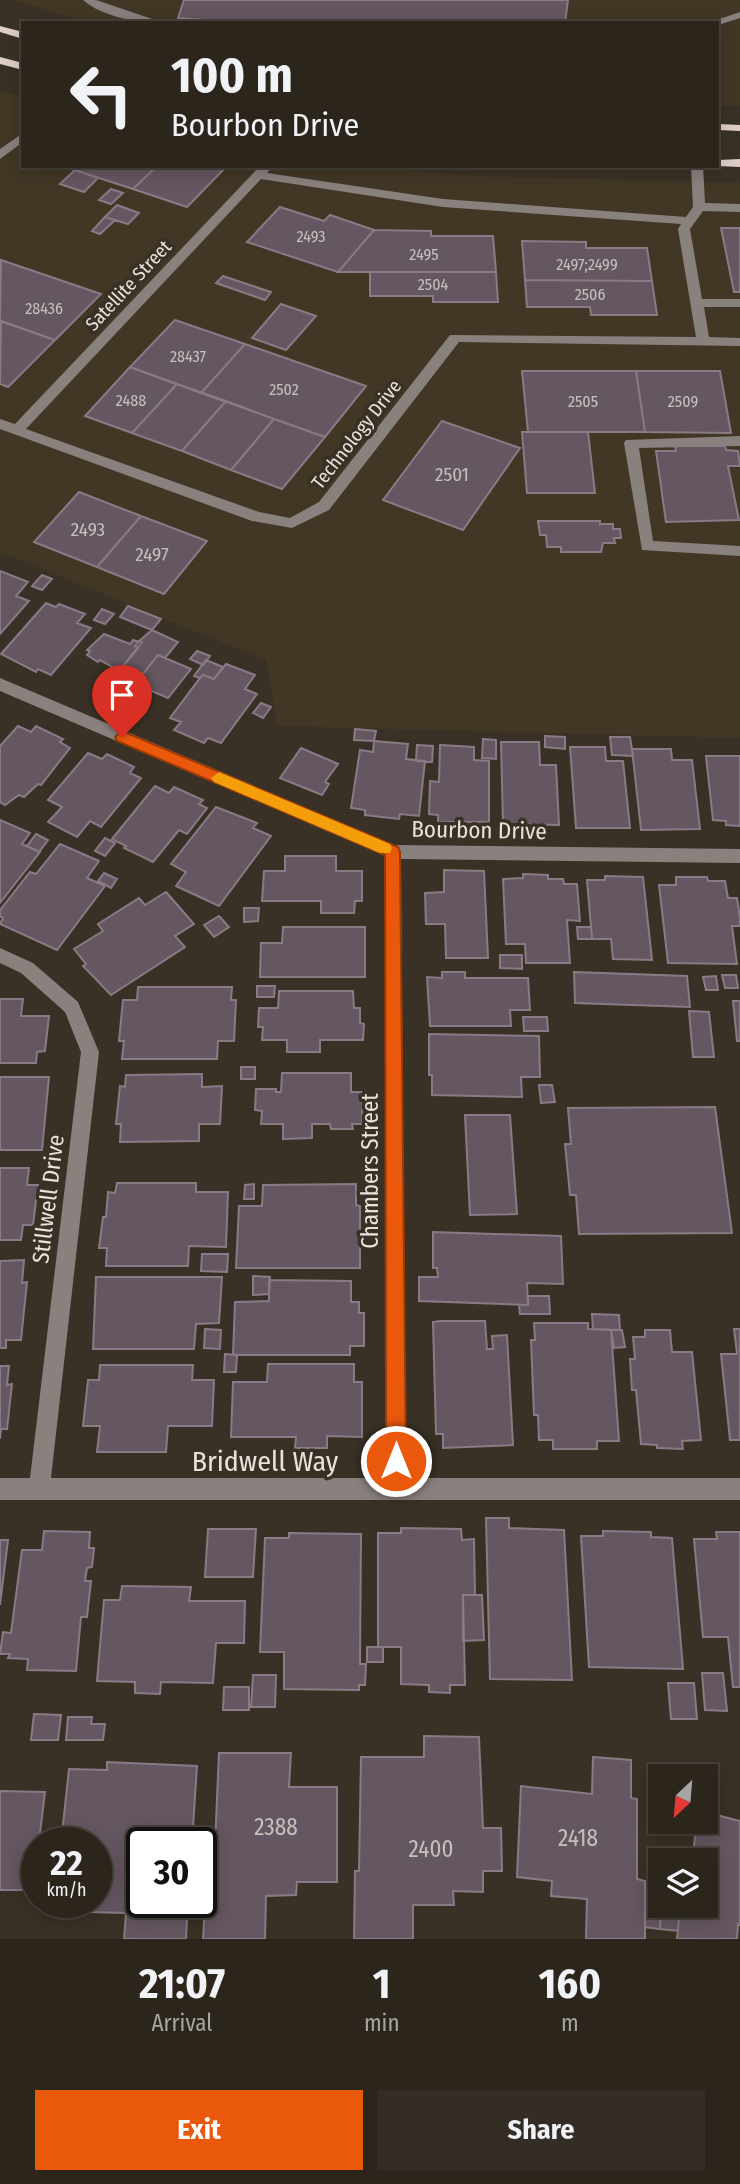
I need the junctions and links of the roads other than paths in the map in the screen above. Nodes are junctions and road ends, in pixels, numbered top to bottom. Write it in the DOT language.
graph roads {
  1 [pos="88,0"];
  2 [pos="740,15"];
  3 [pos="152,21"];
  4 [pos="719,21"];
  5 [pos="0,29"];
  6 [pos="21,35"];
  7 [pos="0,60"];
  8 [pos="21,65"];
  9 [pos="719,128"];
  10 [pos="740,128"];
  11 [pos="21,138"];
  12 [pos="0,155"];
  13 [pos="719,163"];
  14 [pos="740,163"];
  15 [pos="697,168"];
  16 [pos="263,171"];
  17 [pos="699,207"];
  18 [pos="740,208"];
  19 [pos="690,221"];
  20 [pos="696,303"];
  21 [pos="740,303"];
  22 [pos="703,341"];
  23 [pos="740,342"];
  24 [pos="0,424"];
  25 [pos="17,430"];
  26 [pos="740,441"];
  27 [pos="740,551"];
  28 [pos="0,684"];
  29 [pos="393,852"];
  30 [pos="740,856"];
  31 [pos="0,955"];
  32 [pos="0,1489"];
  33 [pos="39,1489"];
  34 [pos="396,1489"];
  35 [pos="740,1489"];
  1 -- 3 [label="street"];
  2 -- 4 [label="street"];
  5 -- 6 [label="main road"];
  7 -- 8 [label="main road"];
  9 -- 10 [label="main road"];
  11 -- 12 [label="street"];
  13 -- 14 [label="main road"];
  15 -- 17 [label="street"];
  16 -- 19 [label="street"];
  16 -- 25 [label="street, Satellite Street"];
  17 -- 18 [label="street"];
  17 -- 19 [label="street"];
  19 -- 20 [label="street"];
  20 -- 21 [label="street"];
  20 -- 22 [label="street"];
  22 -- 23 [label="street, Technology Drive"];
  22 -- 25 [label="street, Technology Drive"];
  24 -- 25 [label="street, Technology Drive"];
  26 -- 27 [label="street"];
  28 -- 29 [label="street, Bourbon Drive"];
  29 -- 30 [label="street, Bourbon Drive"];
  29 -- 34 [label="street, Chambers Street"];
  31 -- 33 [label="street, Stillwell Drive"];
  32 -- 33 [label="street, Bridwell Way"];
  33 -- 34 [label="street, Bridwell Way"];
  34 -- 35 [label="street, Bridwell Way"];
}
